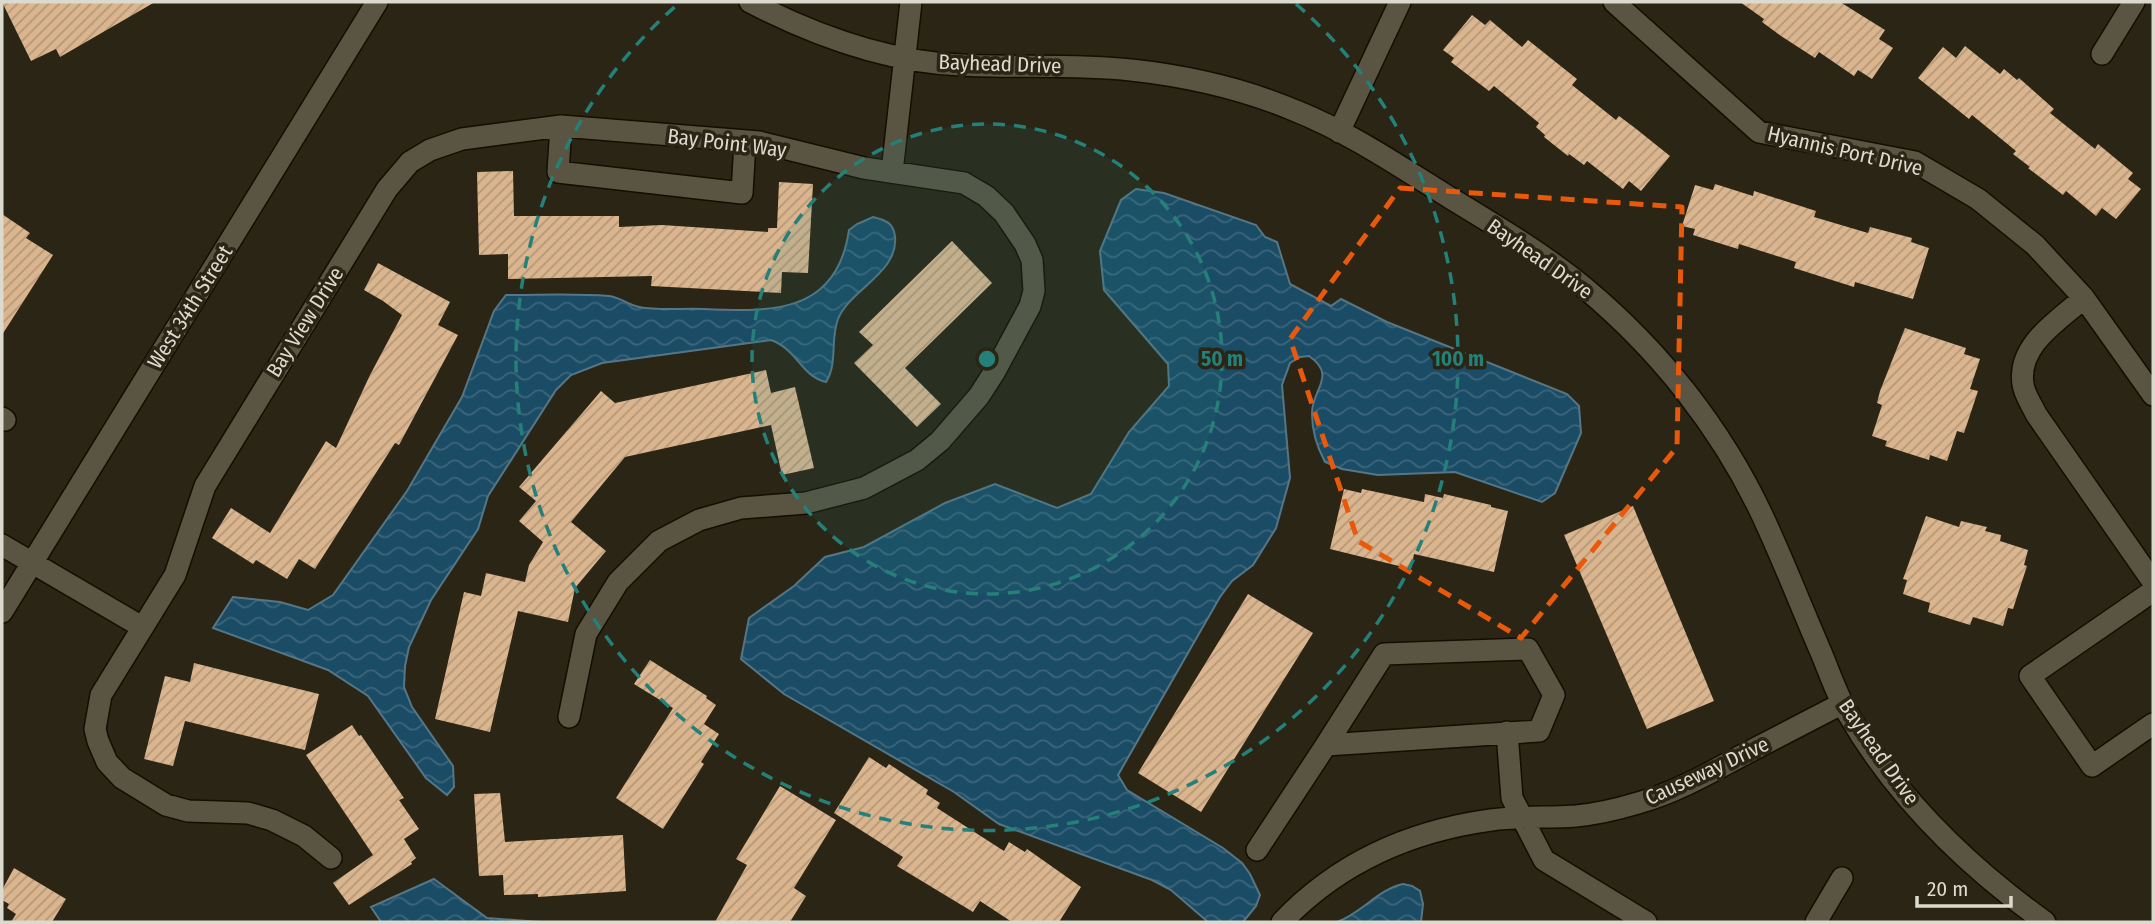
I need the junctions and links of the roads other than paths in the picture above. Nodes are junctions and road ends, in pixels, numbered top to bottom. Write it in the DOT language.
graph roads {
  1 [pos="377,2"];
  2 [pos="750,2"];
  3 [pos="911,2"];
  4 [pos="1400,2"];
  5 [pos="1614,2"];
  6 [pos="2134,2"];
  7 [pos="2102,54"];
  8 [pos="905,58"];
  9 [pos="561,126"];
  10 [pos="1339,132"];
  11 [pos="745,142"];
  12 [pos="892,172"];
  13 [pos="2084,298"];
  14 [pos="2153,395"];
  15 [pos="2,545"];
  16 [pos="32,564"];
  17 [pos="2153,582"];
  18 [pos="2153,591"];
  19 [pos="2,612"];
  20 [pos="142,627"];
  21 [pos="1843,703"];
  22 [pos="569,717"];
  23 [pos="2153,724"];
  24 [pos="1507,732"];
  25 [pos="1326,745"];
  26 [pos="1521,818"];
  27 [pos="1257,850"];
  28 [pos="331,858"];
  29 [pos="1842,878"];
  30 [pos="1282,922"];
  31 [pos="1646,922"];
  32 [pos="1816,922"];
  33 [pos="2045,922"];
  1 -- 16 [label="street, West 34th Street"];
  2 -- 8 [label="street, Bayhead Drive"];
  3 -- 8 [label="street"];
  4 -- 10 [label="street"];
  5 -- 13 [label="street, Hyannis Port Drive"];
  6 -- 7 [label="street"];
  8 -- 10 [label="street, Bayhead Drive"];
  8 -- 12 [label="street"];
  9 -- 11 [label="street, Bay Point Way"];
  9 -- 11 [label="street"];
  9 -- 20 [label="street, Bay View Drive"];
  10 -- 21 [label="street, Bayhead Drive"];
  11 -- 12 [label="street, Bay Point Way"];
  12 -- 22 [label="street, Bay Point Way"];
  13 -- 14 [label="street, Hyannis Port Drive"];
  13 -- 17 [label="street"];
  15 -- 16 [label="street"];
  16 -- 19 [label="street, West 34th Street"];
  16 -- 20 [label="street"];
  18 -- 23 [label="street"];
  20 -- 28 [label="street, Bay View Drive"];
  21 -- 26 [label="street, Causeway Drive"];
  21 -- 33 [label="street, Bayhead Drive"];
  24 -- 25 [label="street"];
  24 -- 25 [label="street"];
  24 -- 26 [label="street"];
  25 -- 27 [label="street"];
  26 -- 30 [label="street, Causeway Drive"];
  26 -- 31 [label="street"];
  29 -- 32 [label="street"];
}
